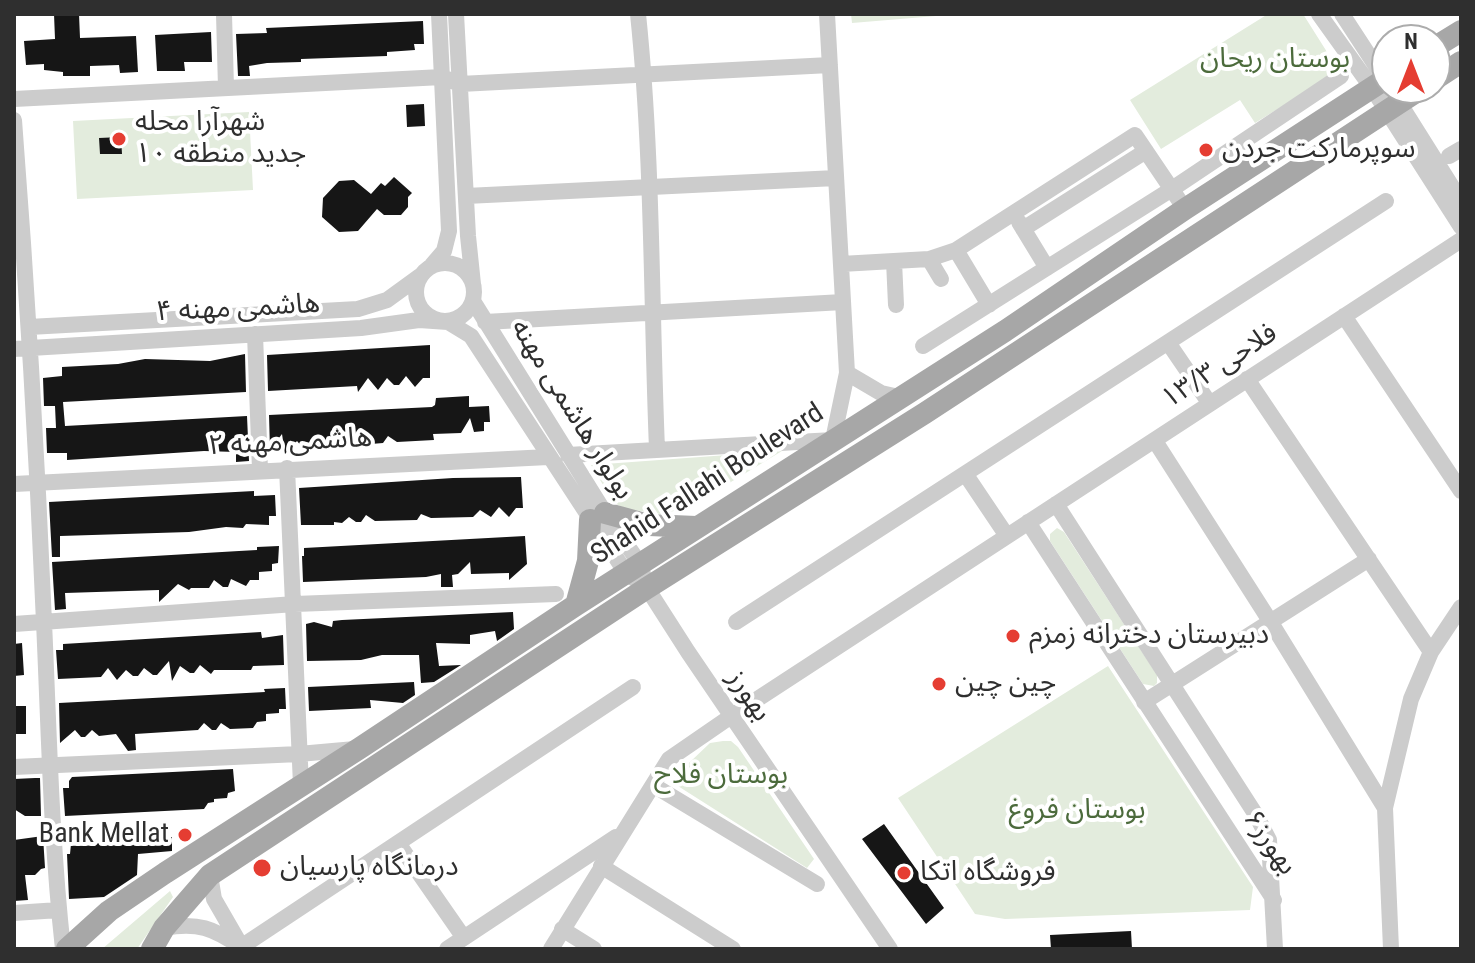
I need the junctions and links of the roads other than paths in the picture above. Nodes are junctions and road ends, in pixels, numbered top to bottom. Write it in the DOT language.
graph roads {
  1 [pos="224,14"];
  2 [pos="439,14"];
  3 [pos="456,14"];
  4 [pos="638,14"];
  5 [pos="827,14"];
  6 [pos="1319,14"];
  7 [pos="1342,14"];
  8 [pos="1371,63"];
  9 [pos="830,65"];
  10 [pos="1371,72"];
  11 [pos="644,74"];
  12 [pos="1341,76"];
  13 [pos="442,77"];
  14 [pos="460,84"];
  15 [pos="226,88"];
  16 [pos="14,99"];
  17 [pos="1371,99"];
  18 [pos="1371,102"];
  19 [pos="1395,104"];
  20 [pos="1396,104"];
  21 [pos="14,120"];
  22 [pos="1146,151"];
  23 [pos="836,178"];
  24 [pos="650,187"];
  25 [pos="1172,189"];
  26 [pos="466,196"];
  27 [pos="1386,201"];
  28 [pos="1461,201"];
  29 [pos="1185,209"];
  30 [pos="1014,214"];
  31 [pos="1461,227"];
  32 [pos="1023,229"];
  33 [pos="19,238"];
  34 [pos="1461,240"];
  35 [pos="956,250"];
  36 [pos="929,259"];
  37 [pos="894,261"];
  38 [pos="841,264"];
  39 [pos="1047,268"];
  40 [pos="426,271"];
  41 [pos="941,279"];
  42 [pos="473,292"];
  43 [pos="843,302"];
  44 [pos="896,305"];
  45 [pos="989,305"];
  46 [pos="652,313"];
  47 [pos="1344,316"];
  48 [pos="448,322"];
  49 [pos="485,322"];
  50 [pos="29,327"];
  51 [pos="255,334"];
  52 [pos="1169,344"];
  53 [pos="923,346"];
  54 [pos="22,348"];
  55 [pos="847,373"];
  56 [pos="1247,379"];
  57 [pos="899,397"];
  58 [pos="1210,404"];
  59 [pos="833,440"];
  60 [pos="1155,441"];
  61 [pos="657,449"];
  62 [pos="568,455"];
  63 [pos="548,457"];
  64 [pos="287,468"];
  65 [pos="260,470"];
  66 [pos="966,475"];
  67 [pos="36,482"];
  68 [pos="14,484"];
  69 [pos="1461,491"];
  70 [pos="1056,504"];
  71 [pos="597,516"];
  72 [pos="1028,522"];
  73 [pos="697,527"];
  74 [pos="1007,536"];
  75 [pos="1369,559"];
  76 [pos="633,569"];
  77 [pos="647,588"];
  78 [pos="556,594"];
  79 [pos="295,604"];
  80 [pos="576,605"];
  81 [pos="1461,607"];
  82 [pos="1270,621"];
  83 [pos="44,622"];
  84 [pos="736,622"];
  85 [pos="14,624"];
  86 [pos="1431,652"];
  87 [pos="1171,685"];
  88 [pos="633,687"];
  89 [pos="1144,702"];
  90 [pos="730,717"];
  91 [pos="360,748"];
  92 [pos="299,754"];
  93 [pos="48,764"];
  94 [pos="14,767"];
  95 [pos="301,785"];
  96 [pos="653,785"];
  97 [pos="1385,808"];
  98 [pos="622,833"];
  99 [pos="398,843"];
  100 [pos="601,866"];
  101 [pos="210,875"];
  102 [pos="817,884"];
  103 [pos="1274,900"];
  104 [pos="59,910"];
  105 [pos="14,913"];
  106 [pos="164,928"];
  107 [pos="562,929"];
  108 [pos="464,938"];
  109 [pos="242,948"];
  110 [pos="65,949"];
  111 [pos="152,949"];
  112 [pos="447,949"];
  113 [pos="551,949"];
  114 [pos="594,949"];
  115 [pos="733,949"];
  116 [pos="890,949"];
  117 [pos="1275,949"];
  118 [pos="1391,949"];
  1 -- 15 [label="street"];
  2 -- 13 [label="street"];
  3 -- 14 [label="street, بولوار هاشمی مهنه"];
  4 -- 11 [label="street"];
  5 -- 9 [label="street"];
  6 -- 10 [label="street"];
  7 -- 8 [label="street"];
  9 -- 11 [label="street"];
  9 -- 23 [label="street"];
  11 -- 14 [label="street"];
  11 -- 24 [label="street"];
  12 -- 25 [label="street"];
  13 -- 14 [label="street"];
  13 -- 15 [label="street"];
  13 -- 40 [label="street"];
  14 -- 26 [label="street, بولوار هاشمی مهنه"];
  15 -- 16 [label="street"];
  17 -- 29 [label="main road, Shahid Fallahi Boulevard"];
  18 -- 77 [label="main road, Shahid Fallahi Boulevard"];
  19 -- 31 [label="street"];
  20 -- 28 [label="street"];
  21 -- 33 [label="street"];
  22 -- 25 [label="street"];
  22 -- 30 [label="street"];
  22 -- 32 [label="street"];
  23 -- 24 [label="street"];
  23 -- 38 [label="street"];
  24 -- 26 [label="street"];
  24 -- 46 [label="street"];
  25 -- 29 [label="street"];
  25 -- 39 [label="street"];
  26 -- 42 [label="street, بولوار هاشمی مهنه"];
  27 -- 52 [label="street"];
  29 -- 57 [label="main road, Shahid Fallahi Boulevard"];
  30 -- 32 [label="street"];
  30 -- 35 [label="street"];
  32 -- 39 [label="street"];
  33 -- 50 [label="street"];
  34 -- 47 [label="street, فلاحی ۱۳/۳"];
  35 -- 36 [label="street"];
  35 -- 45 [label="street"];
  36 -- 37 [label="street"];
  36 -- 41 [label="street"];
  37 -- 38 [label="street"];
  37 -- 44 [label="street"];
  38 -- 43 [label="street"];
  39 -- 45 [label="street"];
  40 -- 42 [label="street"];
  40 -- 48 [label="street"];
  40 -- 50 [label="street, هاشمی مهنه ۴"];
  42 -- 48 [label="street"];
  42 -- 49 [label="street, بولوار هاشمی مهنه"];
  43 -- 46 [label="street"];
  43 -- 55 [label="street"];
  45 -- 53 [label="street"];
  46 -- 49 [label="street"];
  46 -- 61 [label="street"];
  47 -- 56 [label="street, فلاحی ۱۳/۳"];
  47 -- 69 [label="street"];
  48 -- 51 [label="street, هاشمی مهنه ۴"];
  48 -- 63 [label="street, بولوار هاشمی مهنه"];
  49 -- 62 [label="street, بولوار هاشمی مهنه"];
  50 -- 54 [label="street"];
  51 -- 54 [label="street, هاشمی مهنه ۴"];
  51 -- 65 [label="street"];
  52 -- 58 [label="street"];
  52 -- 66 [label="street"];
  54 -- 67 [label="street"];
  55 -- 57 [label="street"];
  55 -- 59 [label="street"];
  56 -- 58 [label="street, فلاحی ۱۳/۳"];
  56 -- 75 [label="street"];
  57 -- 59 [label="main road, Shahid Fallahi Boulevard"];
  58 -- 60 [label="street, فلاحی ۱۳/۳"];
  59 -- 61 [label="street"];
  59 -- 73 [label="main road, Shahid Fallahi Boulevard"];
  60 -- 70 [label="street, فلاحی ۱۳/۳"];
  60 -- 82 [label="street"];
  61 -- 62 [label="street"];
  62 -- 71 [label="street, بولوار هاشمی مهنه"];
  63 -- 64 [label="street, هاشمی مهنه ۲"];
  63 -- 71 [label="street, بولوار هاشمی مهنه"];
  64 -- 65 [label="street, هاشمی مهنه ۲"];
  64 -- 79 [label="street"];
  65 -- 67 [label="street, هاشمی مهنه ۲"];
  66 -- 74 [label="street"];
  66 -- 84 [label="street"];
  67 -- 68 [label="street, هاشمی مهنه ۲"];
  67 -- 83 [label="street"];
  70 -- 72 [label="street, فلاحی ۱۳/۳"];
  70 -- 87 [label="street, بهورز۶"];
  71 -- 73 [label="main road"];
  71 -- 76 [label="street, بولوار هاشمی مهنه"];
  71 -- 80 [label="main road"];
  72 -- 74 [label="street, فلاحی ۱۳/۳"];
  72 -- 89 [label="street, بهورز۶"];
  73 -- 76 [label="main road, Shahid Fallahi Boulevard"];
  74 -- 90 [label="street, فلاحی ۱۳/۳"];
  75 -- 82 [label="street"];
  75 -- 86 [label="street"];
  76 -- 77 [label="street, بولوار هاشمی مهنه"];
  76 -- 80 [label="main road, Shahid Fallahi Boulevard"];
  77 -- 90 [label="street, بهورز"];
  77 -- 101 [label="main road, Shahid Fallahi Boulevard"];
  78 -- 79 [label="street"];
  79 -- 83 [label="street"];
  79 -- 92 [label="street"];
  80 -- 91 [label="main road, Shahid Fallahi Boulevard"];
  81 -- 86 [label="street"];
  82 -- 87 [label="street"];
  82 -- 97 [label="street"];
  83 -- 85 [label="street"];
  83 -- 93 [label="street"];
  86 -- 97 [label="street"];
  87 -- 89 [label="street"];
  87 -- 103 [label="street, بهورز۶"];
  88 -- 99 [label="street"];
  89 -- 103 [label="street, بهورز۶"];
  90 -- 96 [label="street, فلاحی ۱۳/۳"];
  90 -- 116 [label="street, بهورز"];
  91 -- 92 [label="street"];
  91 -- 95 [label="main road, Shahid Fallahi Boulevard"];
  92 -- 93 [label="street"];
  92 -- 95 [label="street"];
  93 -- 94 [label="street"];
  93 -- 104 [label="street"];
  95 -- 110 [label="main road, Shahid Fallahi Boulevard"];
  96 -- 98 [label="street, فلاحی ۱۳/۳"];
  96 -- 102 [label="street"];
  97 -- 118 [label="street"];
  98 -- 100 [label="street, فلاحی ۱۳/۳"];
  98 -- 108 [label="street"];
  99 -- 108 [label="street"];
  99 -- 109 [label="street"];
  100 -- 107 [label="street, فلاحی ۱۳/۳"];
  100 -- 115 [label="street"];
  101 -- 106 [label="main road, Shahid Fallahi Boulevard"];
  101 -- 109 [label="street"];
  103 -- 117 [label="street"];
  104 -- 105 [label="street"];
  104 -- 110 [label="street"];
  106 -- 109 [label="street"];
  106 -- 111 [label="main road, Shahid Fallahi Boulevard"];
  107 -- 113 [label="street, فلاحی ۱۳/۳"];
  107 -- 114 [label="street"];
  108 -- 112 [label="street"];
}
